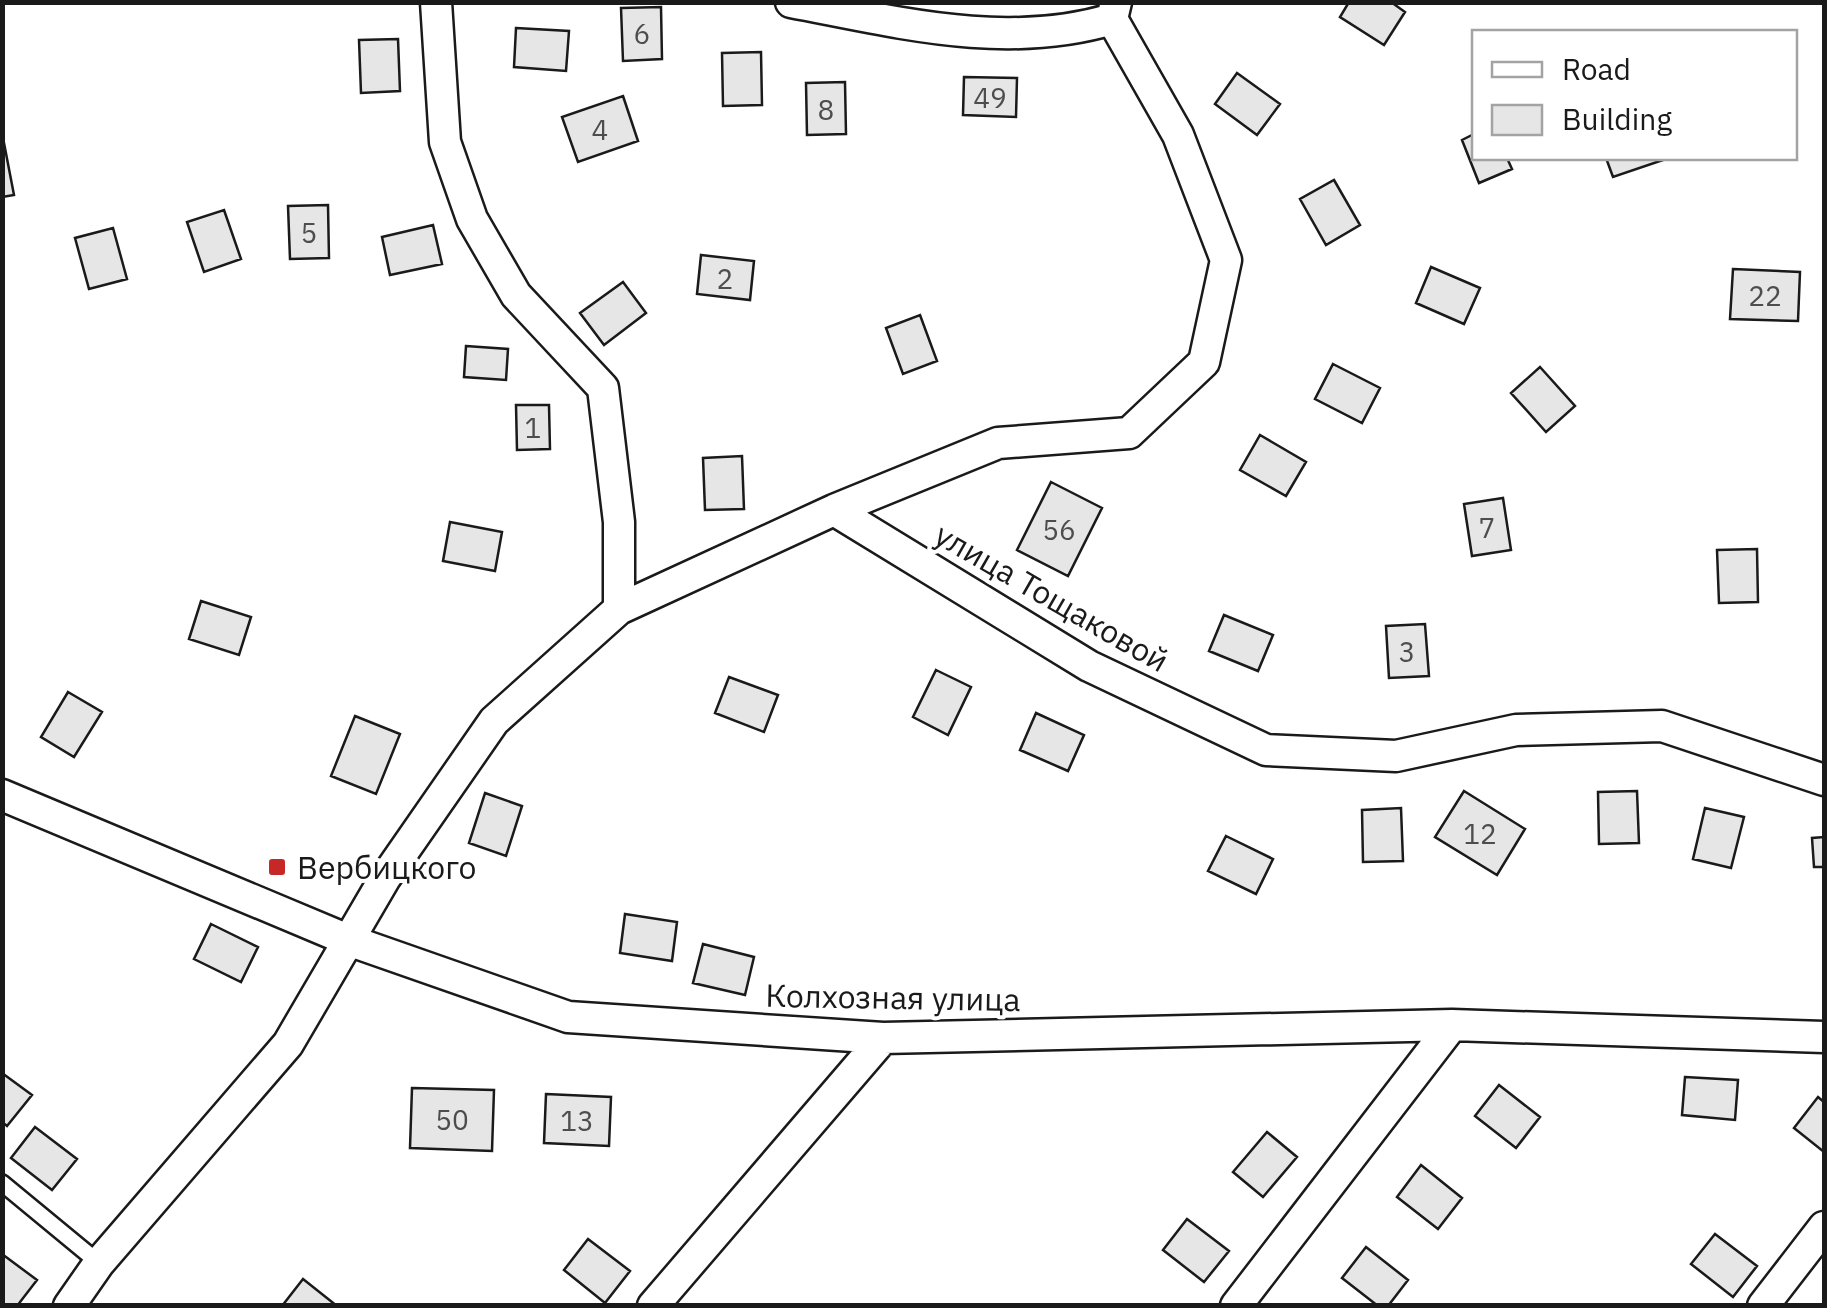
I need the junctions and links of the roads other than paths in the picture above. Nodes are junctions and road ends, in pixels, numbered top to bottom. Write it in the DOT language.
graph roads {
  1 [pos="436,2"];
  2 [pos="791,2"];
  3 [pos="1114,11"];
  4 [pos="834,510"];
  5 [pos="619,609"];
  6 [pos="1824,780"];
  7 [pos="2,795"];
  8 [pos="348,940"];
  9 [pos="1452,1025"];
  10 [pos="1824,1037"];
  11 [pos="883,1038"];
  12 [pos="2,1183"];
  13 [pos="1824,1228"];
  14 [pos="99,1262"];
  15 [pos="69,1306"];
  16 [pos="653,1306"];
  17 [pos="1236,1306"];
  18 [pos="1763,1306"];
  1 -- 5 [label="street"];
  2 -- 3 [label="street"];
  3 -- 4 [label="street"];
  4 -- 5 [label="street"];
  4 -- 6 [label="street, улица Тощаковой"];
  5 -- 8 [label="street"];
  7 -- 8 [label="street, Колхозная улица"];
  8 -- 11 [label="street, Колхозная улица"];
  8 -- 14 [label="street"];
  9 -- 10 [label="street, Колхозная улица"];
  9 -- 11 [label="street, Колхозная улица"];
  9 -- 17 [label="street"];
  11 -- 16 [label="street"];
  12 -- 14 [label="lane"];
  13 -- 18 [label="street"];
  14 -- 15 [label="street"];
}
